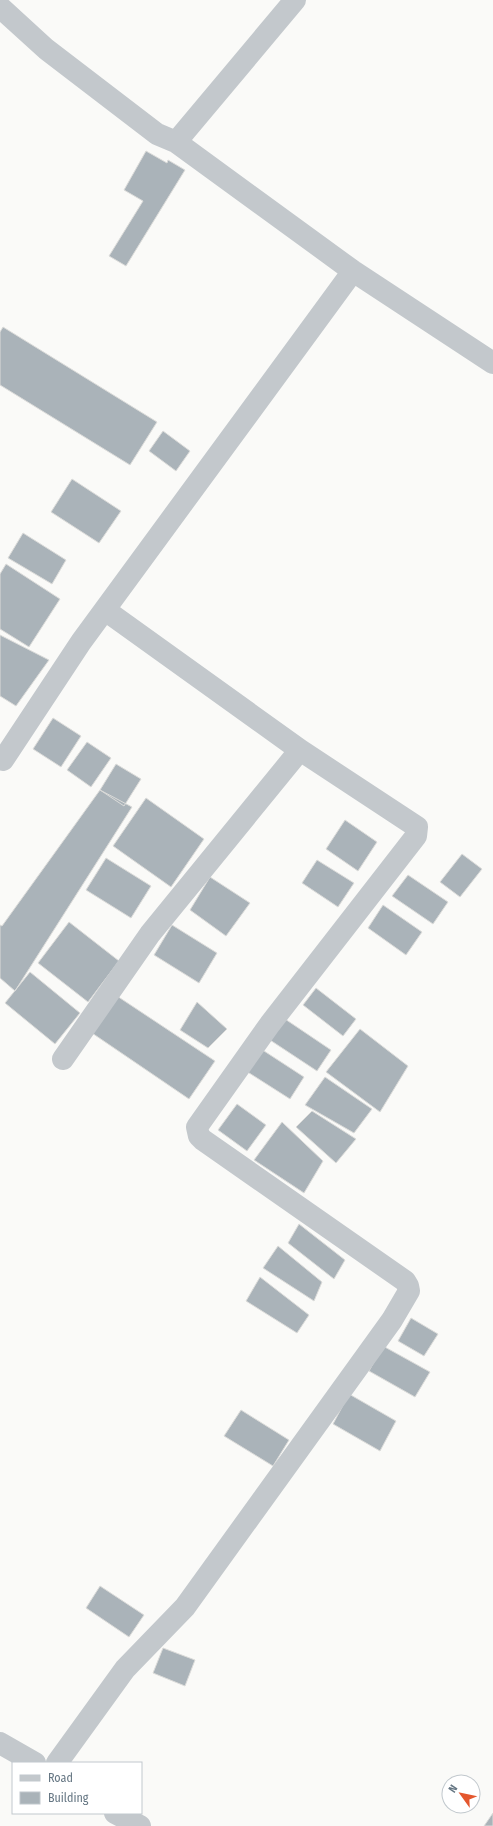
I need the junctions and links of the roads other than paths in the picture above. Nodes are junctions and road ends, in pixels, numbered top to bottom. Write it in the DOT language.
graph roads {
  1 [pos="295,0"];
  2 [pos="0,7"];
  3 [pos="176,142"];
  4 [pos="353,271"];
  5 [pos="493,363"];
  6 [pos="105,610"];
  7 [pos="300,750"];
  8 [pos="3,760"];
  9 [pos="63,1059"];
  10 [pos="0,1743"];
  11 [pos="34,1762"];
  12 [pos="58,1762"];
  1 -- 3 [label="street"];
  2 -- 3 [label="street"];
  3 -- 4 [label="street"];
  4 -- 5 [label="street"];
  4 -- 6 [label="street"];
  6 -- 7 [label="street"];
  6 -- 8 [label="street"];
  7 -- 9 [label="street"];
  7 -- 12 [label="street"];
  10 -- 11 [label="street"];
}
